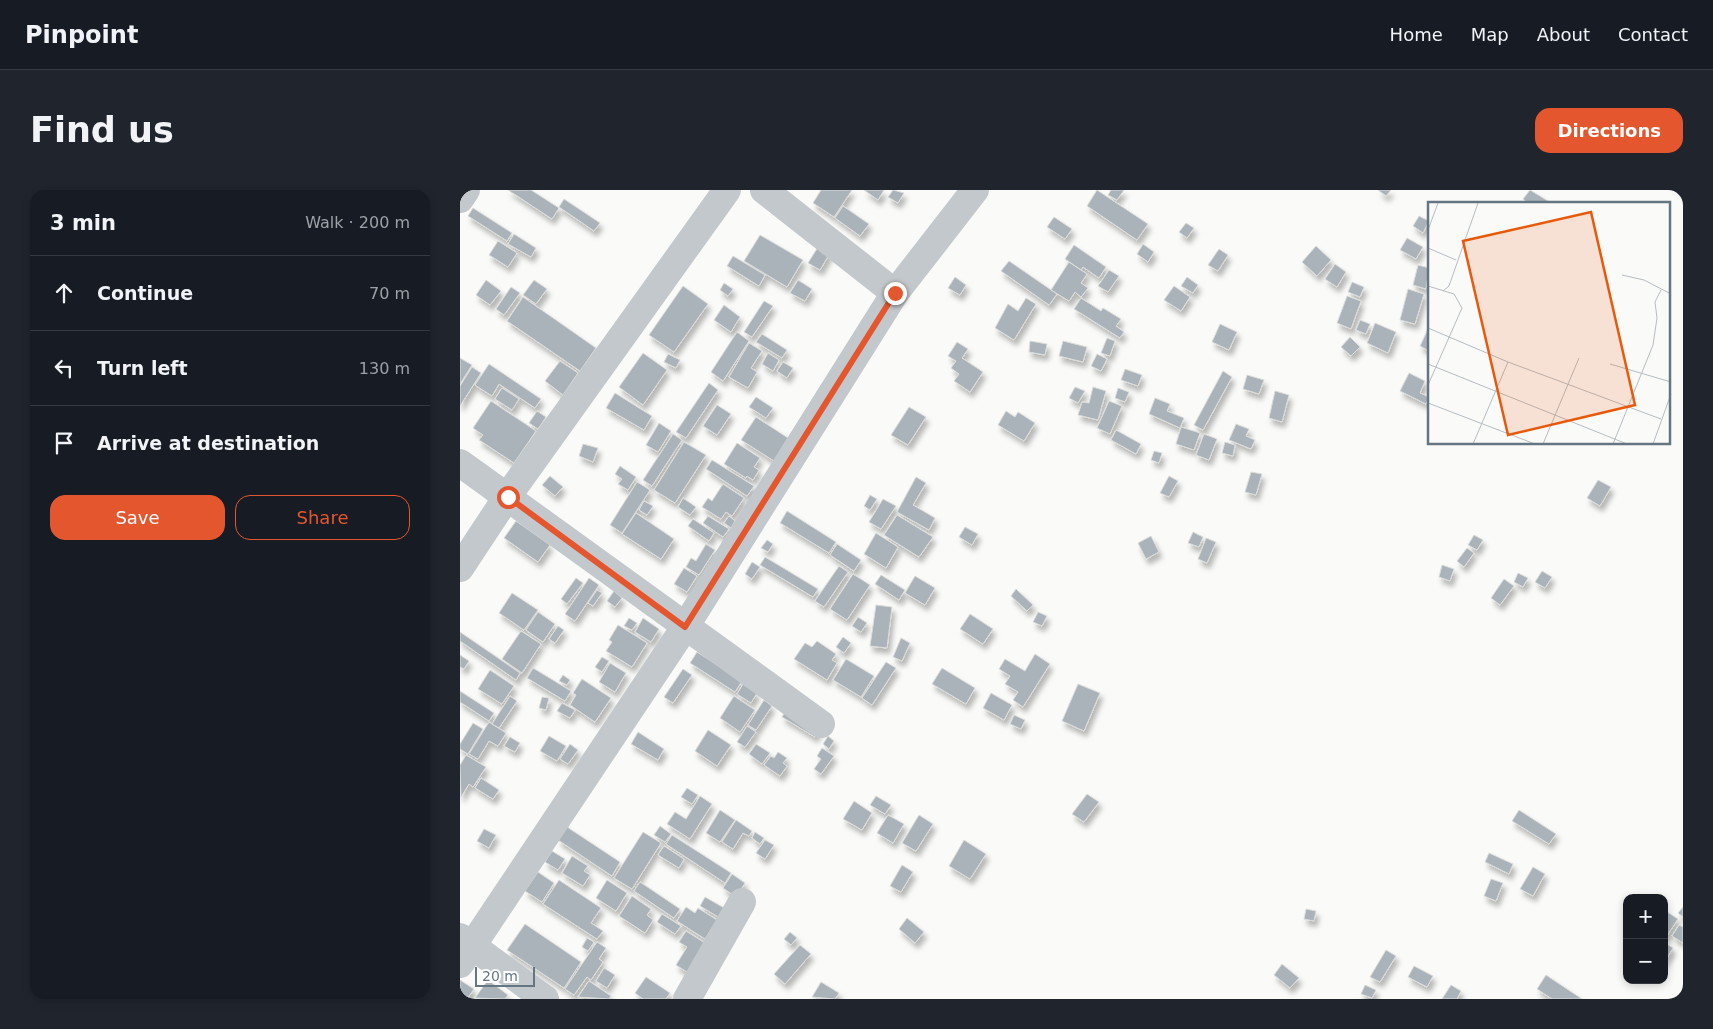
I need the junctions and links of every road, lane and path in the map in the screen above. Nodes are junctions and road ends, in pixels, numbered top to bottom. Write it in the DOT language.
graph roads {
  1 [pos="466,190"];
  2 [pos="727,190"];
  3 [pos="764,190"];
  4 [pos="975,190"];
  5 [pos="460,199"];
  6 [pos="895,293"];
  7 [pos="460,463"];
  8 [pos="508,497"];
  9 [pos="460,568"];
  10 [pos="685,627"];
  11 [pos="822,724"];
  12 [pos="742,902"];
  13 [pos="464,949"];
  14 [pos="545,999"];
  15 [pos="687,999"];
  1 -- 5 [label="street"];
  2 -- 8 [label="street"];
  3 -- 6 [label="street"];
  4 -- 6 [label="street"];
  6 -- 10 [label="street"];
  7 -- 8 [label="street"];
  8 -- 9 [label="street"];
  8 -- 10 [label="street"];
  10 -- 11 [label="street"];
  10 -- 13 [label="street"];
  12 -- 15 [label="street"];
  13 -- 14 [label="street"];
}
